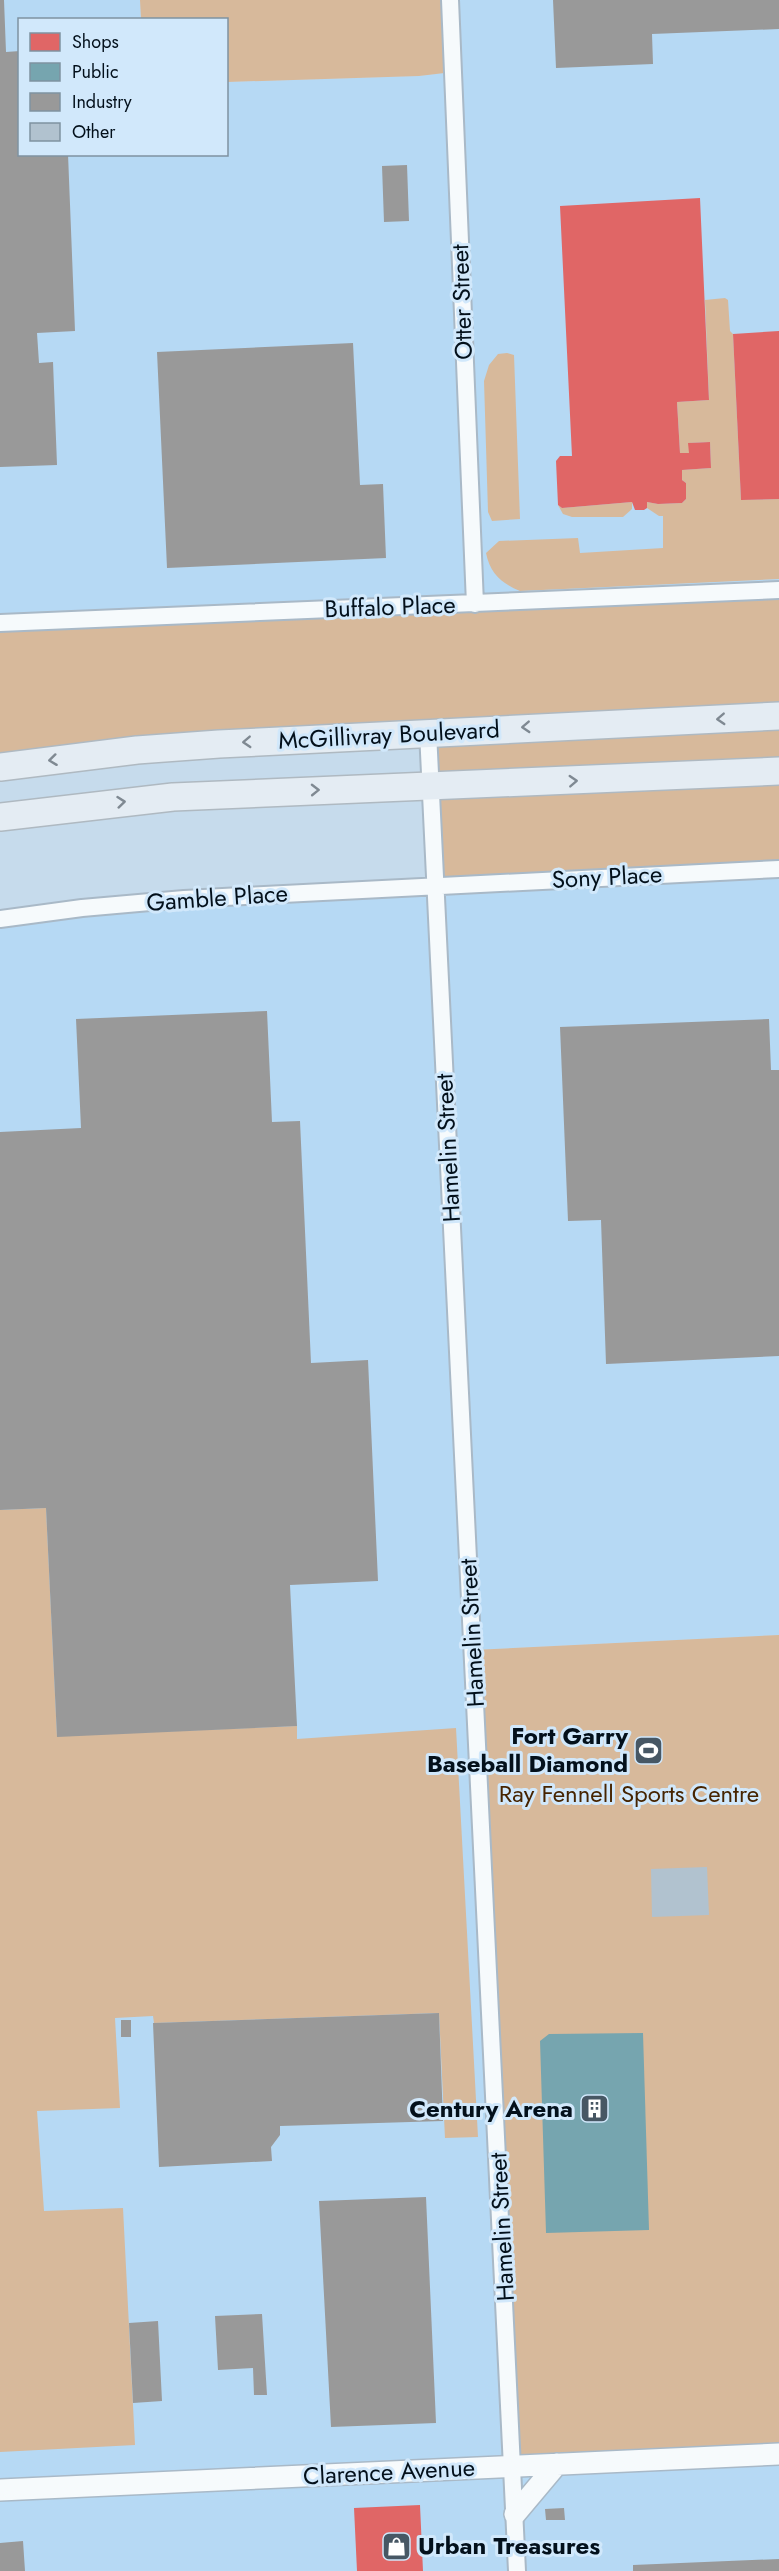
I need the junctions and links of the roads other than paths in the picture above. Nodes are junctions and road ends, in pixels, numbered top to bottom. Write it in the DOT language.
graph roads {
  1 [pos="450,0"];
  2 [pos="779,590"];
  3 [pos="475,604"];
  4 [pos="0,623"];
  5 [pos="779,716"];
  6 [pos="428,732"];
  7 [pos="0,767"];
  8 [pos="779,771"];
  9 [pos="430,788"];
  10 [pos="0,817"];
  11 [pos="779,869"];
  12 [pos="435,885"];
  13 [pos="0,920"];
  14 [pos="779,2454"];
  15 [pos="558,2464"];
  16 [pos="514,2466"];
  17 [pos="0,2490"];
  18 [pos="515,2514"];
  19 [pos="518,2571"];
  1 -- 3 [label="street, Otter Street"];
  2 -- 3 [label="street, Buffalo Place"];
  3 -- 4 [label="street, Buffalo Place"];
  5 -- 6 [label="main road, McGillivray Boulevard, one-way"];
  6 -- 7 [label="main road, McGillivray Boulevard, one-way"];
  6 -- 9 [label="street, Hamelin Street"];
  9 -- 8 [label="main road, McGillivray Boulevard, one-way"];
  10 -- 9 [label="main road, McGillivray Boulevard, one-way"];
  9 -- 12 [label="street, Hamelin Street"];
  11 -- 12 [label="street, Sony Place"];
  12 -- 13 [label="street, Gamble Place"];
  12 -- 16 [label="street, Hamelin Street"];
  14 -- 15 [label="street, Clarence Avenue"];
  15 -- 16 [label="street, Clarence Avenue"];
  15 -- 18 [label="street"];
  16 -- 17 [label="street, Clarence Avenue"];
  16 -- 18 [label="street, Hamelin Street"];
  18 -- 19 [label="street, Hamelin Street"];
}
